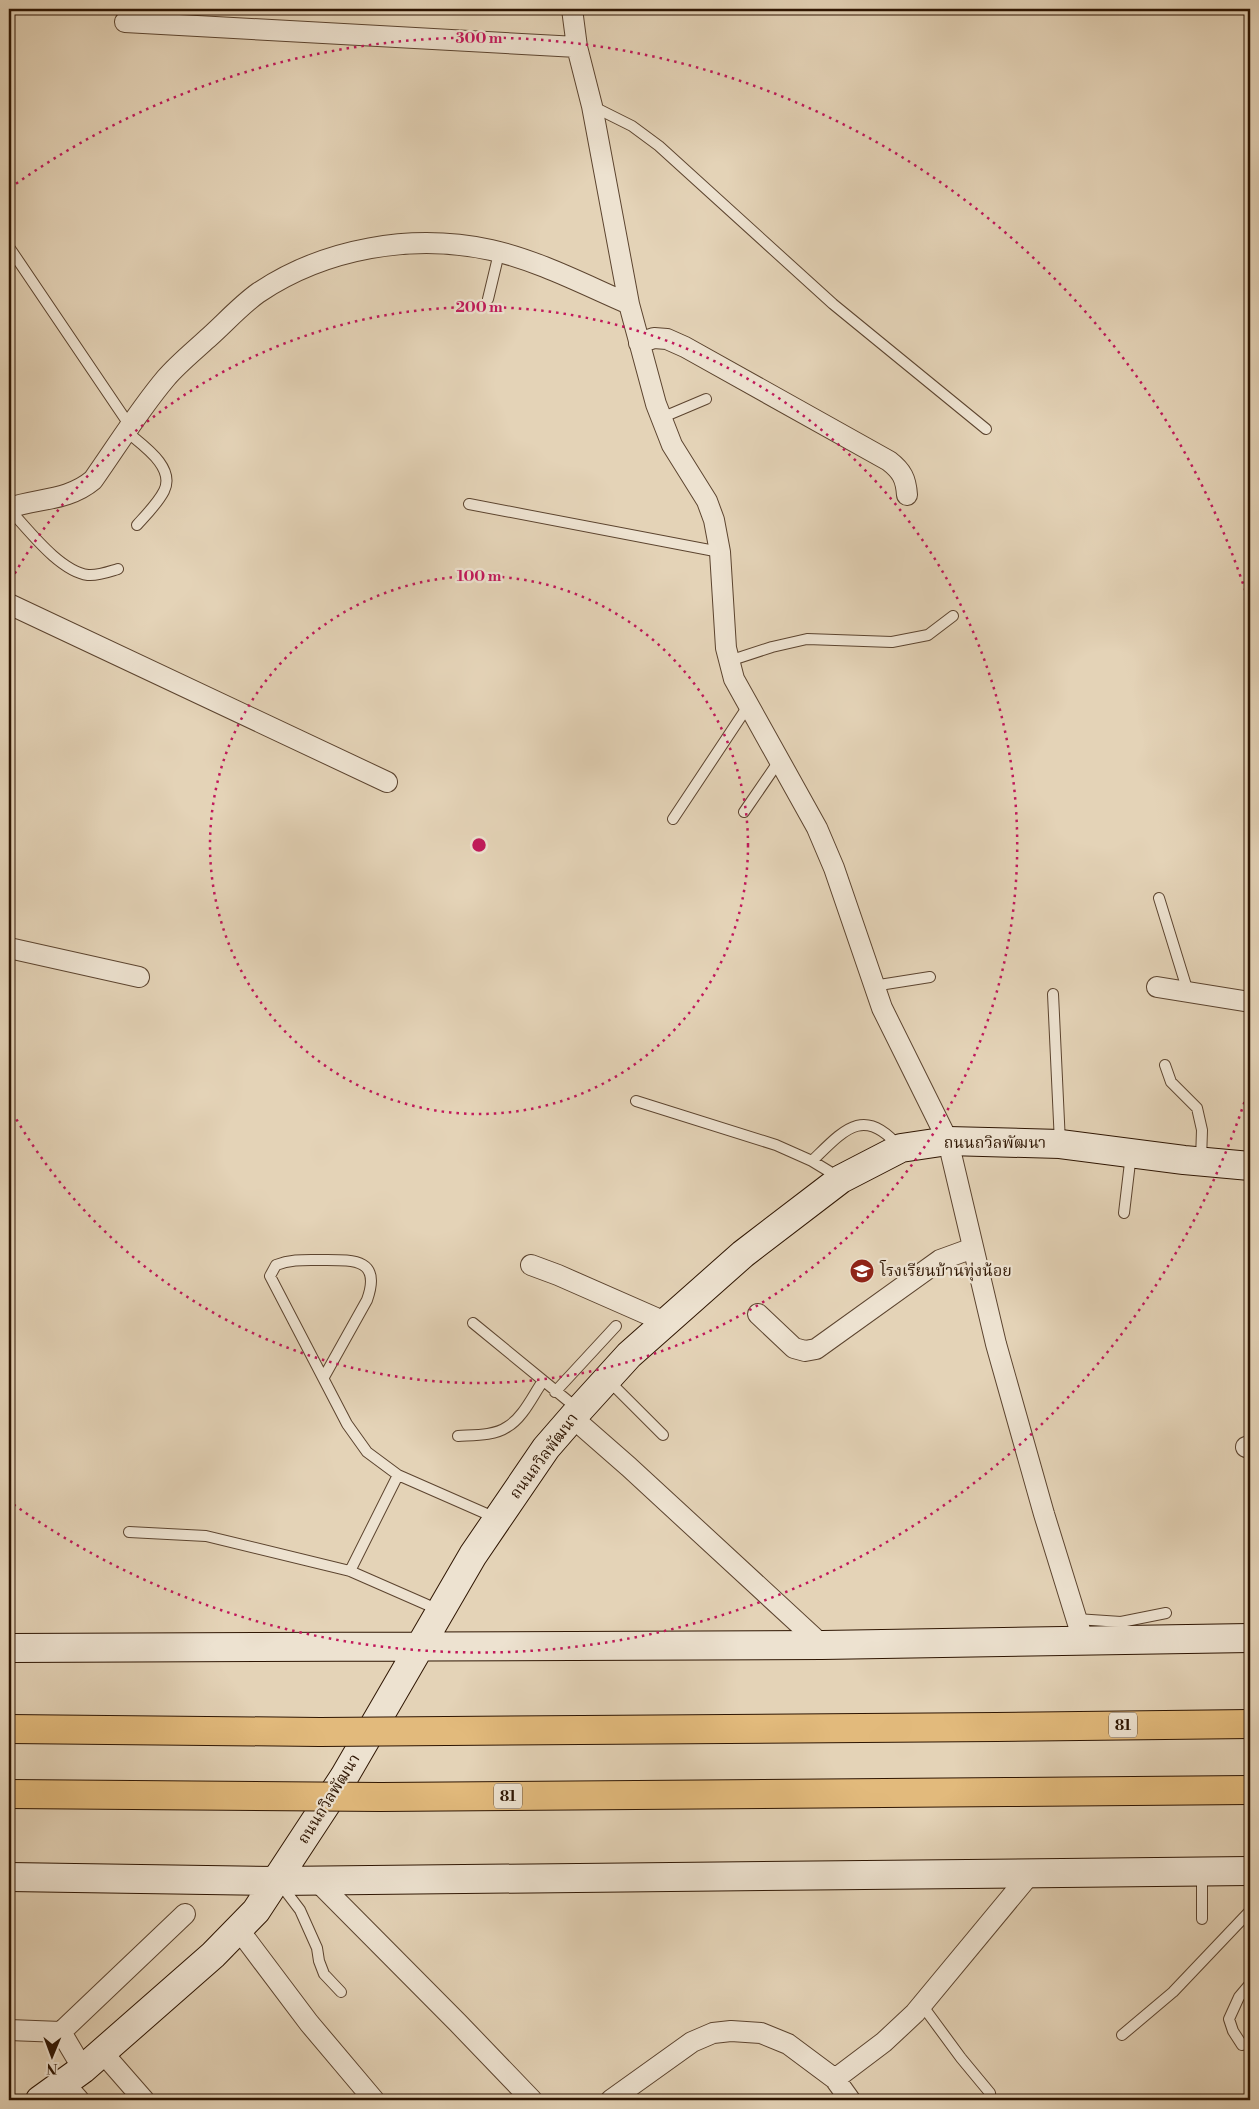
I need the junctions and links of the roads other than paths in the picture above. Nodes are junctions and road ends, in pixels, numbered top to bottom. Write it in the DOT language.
graph roads {
  1 [pos="572,9"];
  2 [pos="125,22"];
  3 [pos="577,47"];
  4 [pos="592,106"];
  5 [pos="9,247"];
  6 [pos="499,253"];
  7 [pos="488,299"];
  8 [pos="629,304"];
  9 [pos="639,343"];
  10 [pos="706,399"];
  11 [pos="662,418"];
  12 [pos="129,429"];
  13 [pos="986,429"];
  14 [pos="907,495"];
  15 [pos="469,504"];
  16 [pos="9,508"];
  17 [pos="138,525"];
  18 [pos="720,552"];
  19 [pos="118,568"];
  20 [pos="9,604"];
  21 [pos="953,616"];
  22 [pos="729,661"];
  23 [pos="748,706"];
  24 [pos="779,761"];
  25 [pos="387,782"];
  26 [pos="744,812"];
  27 [pos="673,819"];
  28 [pos="1159,898"];
  29 [pos="9,948"];
  30 [pos="139,977"];
  31 [pos="930,977"];
  32 [pos="873,986"];
  33 [pos="1157,986"];
  34 [pos="1188,992"];
  35 [pos="1054,994"];
  36 [pos="1250,1002"];
  37 [pos="1165,1065"];
  38 [pos="636,1101"];
  39 [pos="948,1141"];
  40 [pos="1060,1144"];
  41 [pos="901,1148"];
  42 [pos="1131,1153"];
  43 [pos="812,1161"];
  44 [pos="1201,1161"];
  45 [pos="1250,1166"];
  46 [pos="841,1179"];
  47 [pos="1124,1213"];
  48 [pos="974,1248"];
  49 [pos="531,1265"];
  50 [pos="758,1314"];
  51 [pos="666,1322"];
  52 [pos="473,1323"];
  53 [pos="616,1326"];
  54 [pos="324,1377"];
  55 [pos="607,1380"];
  56 [pos="543,1381"];
  57 [pos="555,1392"];
  58 [pos="576,1414"];
  59 [pos="663,1435"];
  60 [pos="458,1436"];
  61 [pos="398,1475"];
  62 [pos="497,1519"];
  63 [pos="129,1532"];
  64 [pos="350,1571"];
  65 [pos="440,1611"];
  66 [pos="1166,1613"];
  67 [pos="1079,1629"];
  68 [pos="1250,1638"];
  69 [pos="822,1645"];
  70 [pos="420,1646"];
  71 [pos="9,1648"];
  72 [pos="1250,1724"];
  73 [pos="9,1728"];
  74 [pos="1250,1790"];
  75 [pos="9,1794"];
  76 [pos="1202,1871"];
  77 [pos="1031,1873"];
  78 [pos="1247,1874"];
  79 [pos="9,1877"];
  80 [pos="316,1880"];
  81 [pos="278,1881"];
  82 [pos="1250,1911"];
  83 [pos="185,1914"];
  84 [pos="1202,1919"];
  85 [pos="238,1930"];
  86 [pos="1250,1984"];
  87 [pos="341,1992"];
  88 [pos="922,2005"];
  89 [pos="9,2030"];
  90 [pos="62,2032"];
  91 [pos="1122,2035"];
  92 [pos="1242,2045"];
  93 [pos="835,2078"];
  94 [pos="67,2085"];
  95 [pos="144,2100"];
  96 [pos="374,2100"];
  97 [pos="532,2100"];
  98 [pos="611,2100"];
  99 [pos="850,2100"];
  100 [pos="991,2100"];
  1 -- 3 [label="street"];
  2 -- 3 [label="street"];
  3 -- 4 [label="street"];
  4 -- 8 [label="street"];
  4 -- 13 [label="lane"];
  5 -- 12 [label="lane"];
  6 -- 7 [label="lane"];
  6 -- 8 [label="street"];
  6 -- 12 [label="street"];
  8 -- 9 [label="street"];
  9 -- 11 [label="street"];
  9 -- 14 [label="street"];
  10 -- 11 [label="lane"];
  11 -- 18 [label="street"];
  12 -- 16 [label="street"];
  12 -- 17 [label="lane"];
  15 -- 18 [label="lane"];
  16 -- 19 [label="lane"];
  18 -- 22 [label="street"];
  20 -- 25 [label="street"];
  21 -- 22 [label="lane"];
  22 -- 23 [label="street"];
  23 -- 24 [label="street"];
  23 -- 27 [label="lane"];
  24 -- 26 [label="lane"];
  24 -- 32 [label="street"];
  28 -- 34 [label="lane"];
  29 -- 30 [label="street"];
  31 -- 32 [label="lane"];
  32 -- 39 [label="street"];
  33 -- 34 [label="street"];
  34 -- 36 [label="street"];
  35 -- 40 [label="lane"];
  37 -- 44 [label="lane"];
  38 -- 43 [label="lane"];
  39 -- 40 [label="main road, ถนนถวิลพัฒนา"];
  39 -- 41 [label="main road, ถนนถวิลพัฒนา"];
  39 -- 48 [label="street"];
  40 -- 42 [label="main road, ถนนถวิลพัฒนา"];
  41 -- 43 [label="lane"];
  41 -- 46 [label="main road, ถนนถวิลพัฒนา"];
  42 -- 44 [label="main road, ถนนถวิลพัฒนา"];
  42 -- 47 [label="lane"];
  43 -- 46 [label="lane"];
  44 -- 45 [label="main road, ถนนถวิลพัฒนา"];
  46 -- 51 [label="main road, ถนนถวิลพัฒนา"];
  48 -- 50 [label="street"];
  48 -- 67 [label="street"];
  49 -- 51 [label="street"];
  51 -- 55 [label="main road, ถนนถวิลพัฒนา"];
  52 -- 56 [label="lane"];
  53 -- 57 [label="lane"];
  54 -- 54 [label="lane"];
  54 -- 61 [label="lane"];
  55 -- 58 [label="main road, ถนนถวิลพัฒนา"];
  55 -- 59 [label="lane"];
  56 -- 57 [label="lane"];
  56 -- 60 [label="lane"];
  57 -- 58 [label="lane"];
  58 -- 62 [label="main road, ถนนถวิลพัฒนา"];
  58 -- 69 [label="street"];
  61 -- 62 [label="lane"];
  61 -- 64 [label="lane"];
  62 -- 65 [label="main road, ถนนถวิลพัฒนา"];
  63 -- 64 [label="lane"];
  64 -- 65 [label="lane"];
  65 -- 70 [label="main road, ถนนถวิลพัฒนา"];
  66 -- 67 [label="lane"];
  67 -- 68 [label="main road"];
  67 -- 69 [label="main road"];
  69 -- 70 [label="main road"];
  70 -- 71 [label="main road"];
  70 -- 81 [label="main road, ถนนถวิลพัฒนา"];
  72 -- 73 [label="highway, 81, bridge"];
  74 -- 75 [label="highway, 81, bridge"];
  76 -- 77 [label="main road"];
  76 -- 78 [label="main road"];
  76 -- 84 [label="lane"];
  77 -- 80 [label="main road"];
  77 -- 88 [label="street"];
  79 -- 81 [label="main road"];
  80 -- 81 [label="main road"];
  80 -- 97 [label="street"];
  81 -- 85 [label="main road, ถนนถวิลพัฒนา"];
  81 -- 87 [label="lane"];
  82 -- 91 [label="lane"];
  83 -- 90 [label="street"];
  85 -- 94 [label="main road, ถนนถวิลพัฒนา"];
  85 -- 96 [label="street"];
  86 -- 92 [label="lane"];
  88 -- 93 [label="street"];
  88 -- 100 [label="lane"];
  89 -- 90 [label="street"];
  90 -- 94 [label="street"];
  93 -- 98 [label="street"];
  93 -- 99 [label="street"];
  94 -- 95 [label="street"];
}
